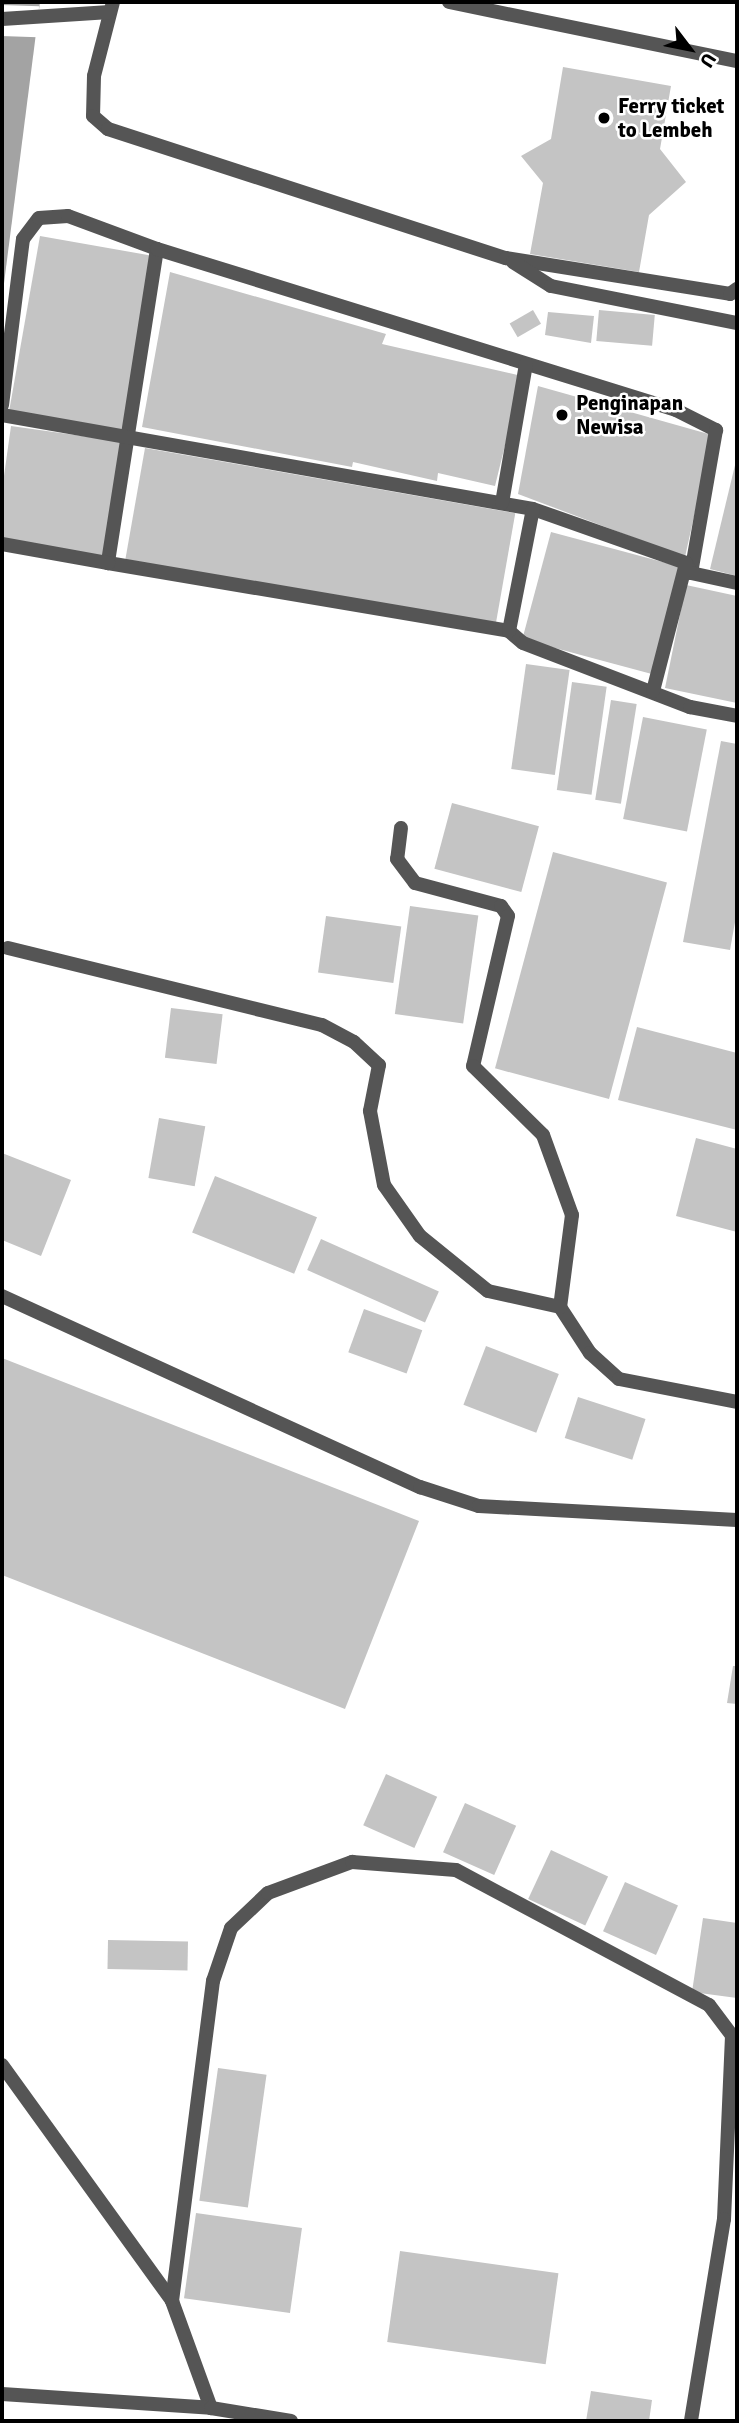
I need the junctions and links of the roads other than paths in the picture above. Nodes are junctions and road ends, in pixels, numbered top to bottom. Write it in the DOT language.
graph roads {
  1 [pos="449,2"];
  2 [pos="111,7"];
  3 [pos="2,19"];
  4 [pos="737,61"];
  5 [pos="157,250"];
  6 [pos="506,258"];
  7 [pos="737,289"];
  8 [pos="737,323"];
  9 [pos="526,364"];
  10 [pos="2,405"];
  11 [pos="2,415"];
  12 [pos="127,436"];
  13 [pos="502,503"];
  14 [pos="533,509"];
  15 [pos="2,544"];
  16 [pos="108,563"];
  17 [pos="688,568"];
  18 [pos="737,583"];
  19 [pos="509,631"];
  20 [pos="653,691"];
  21 [pos="737,716"];
  22 [pos="401,828"];
  23 [pos="8,948"];
  24 [pos="2,1296"];
  25 [pos="560,1307"];
  26 [pos="737,1402"];
  27 [pos="737,1520"];
  28 [pos="2,2065"];
  29 [pos="172,2301"];
  30 [pos="2,2394"];
  31 [pos="211,2408"];
  32 [pos="290,2421"];
  33 [pos="691,2421"];
  1 -- 4 [label="street"];
  2 -- 3 [label="street"];
  2 -- 6 [label="street"];
  5 -- 9 [label="street"];
  5 -- 10 [label="street"];
  5 -- 12 [label="street"];
  6 -- 7 [label="street"];
  6 -- 8 [label="street"];
  9 -- 13 [label="street"];
  9 -- 17 [label="street"];
  11 -- 12 [label="street"];
  12 -- 13 [label="street"];
  12 -- 16 [label="street"];
  13 -- 14 [label="street"];
  14 -- 17 [label="street"];
  14 -- 19 [label="street"];
  15 -- 16 [label="street"];
  16 -- 19 [label="street"];
  17 -- 18 [label="street"];
  17 -- 20 [label="street"];
  19 -- 20 [label="street"];
  20 -- 21 [label="street"];
  22 -- 25 [label="street"];
  23 -- 25 [label="street"];
  24 -- 27 [label="street"];
  25 -- 26 [label="street"];
  28 -- 29 [label="street"];
  29 -- 31 [label="street"];
  29 -- 33 [label="street"];
  30 -- 31 [label="street"];
  31 -- 32 [label="street"];
}
